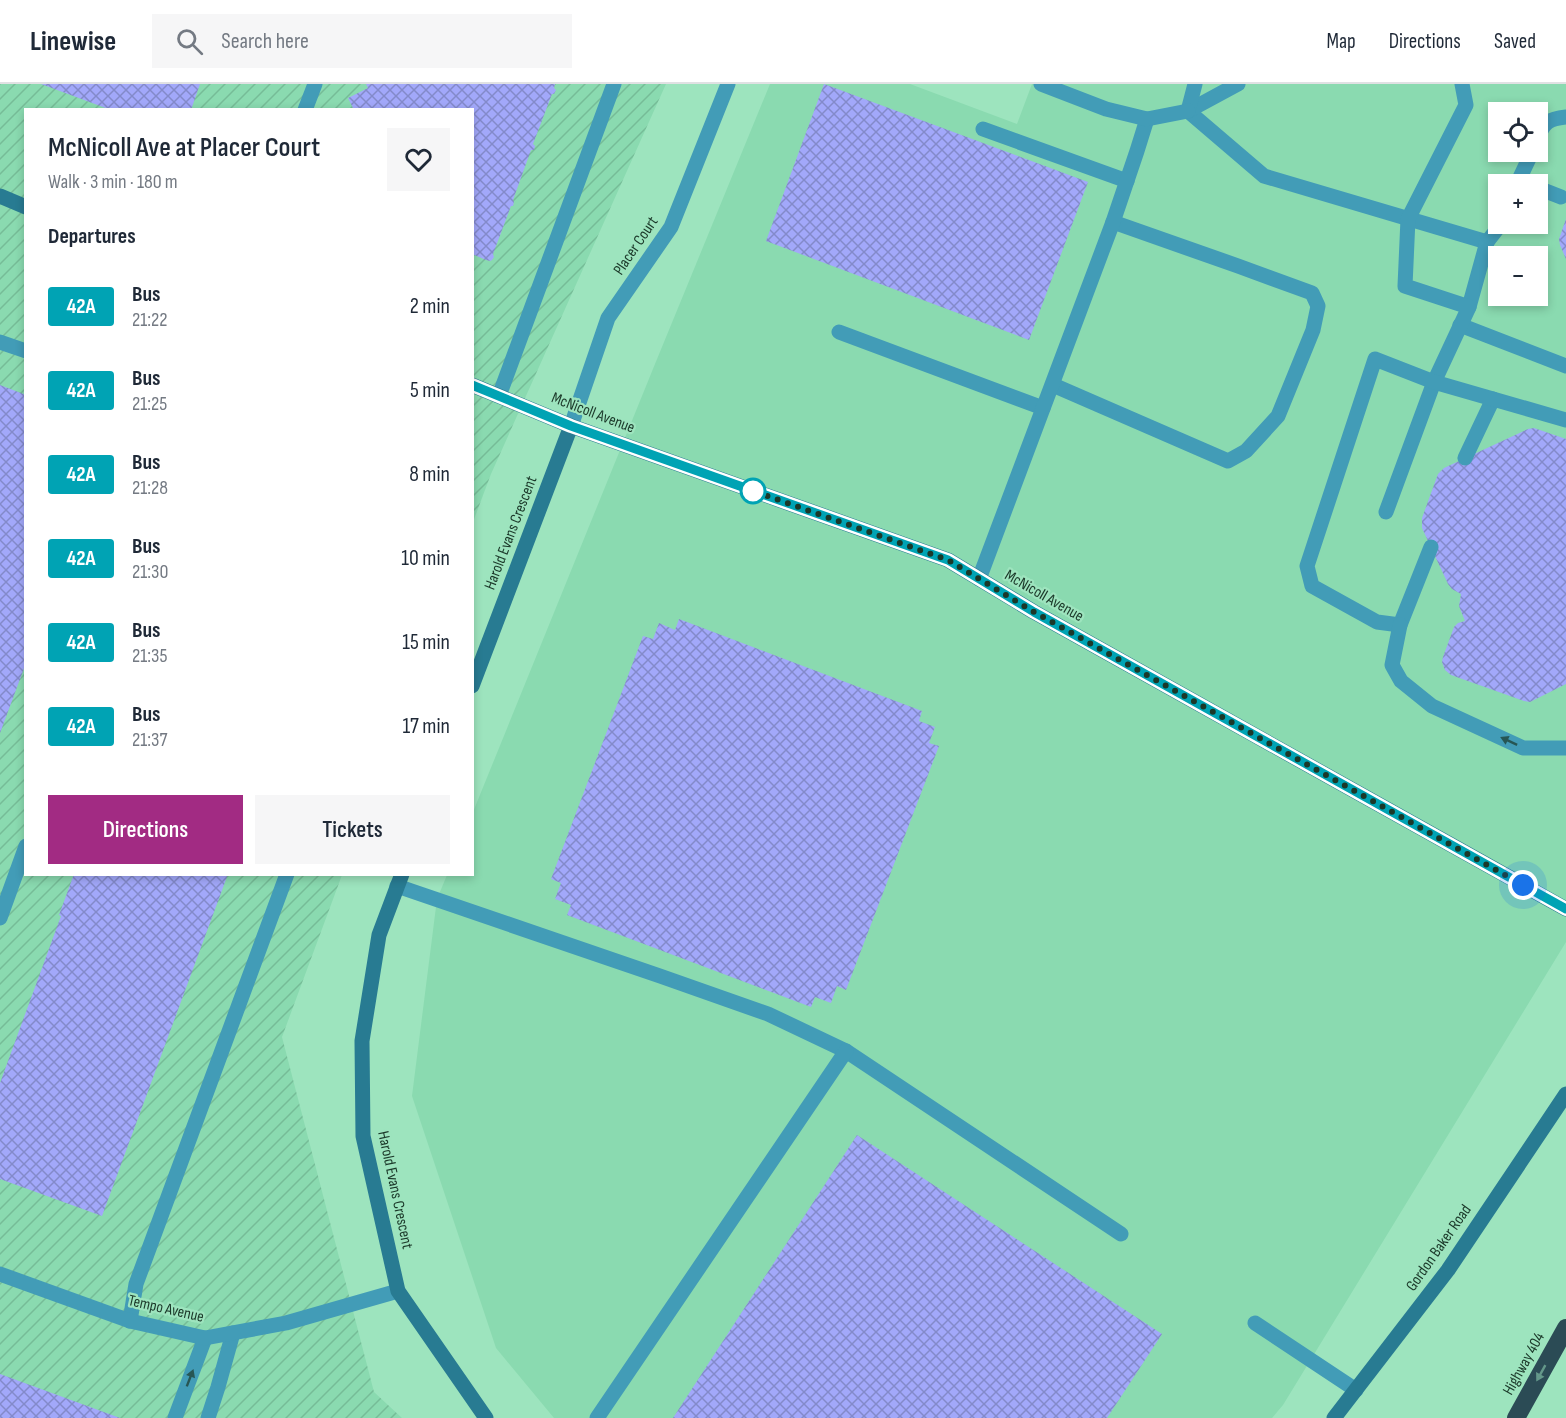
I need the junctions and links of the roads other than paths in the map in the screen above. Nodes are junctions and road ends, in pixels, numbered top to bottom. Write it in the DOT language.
graph roads {
  1 [pos="315,84"];
  2 [pos="614,84"];
  3 [pos="729,84"];
  4 [pos="1041,84"];
  5 [pos="1195,84"];
  6 [pos="1238,84"];
  7 [pos="1464,85"];
  8 [pos="306,108"];
  9 [pos="1188,111"];
  10 [pos="1566,117"];
  11 [pos="1147,119"];
  12 [pos="1548,122"];
  13 [pos="982,129"];
  14 [pos="1127,181"];
  15 [pos="1548,192"];
  16 [pos="0,196"];
  17 [pos="1561,197"];
  18 [pos="24,206"];
  19 [pos="1408,219"];
  20 [pos="1113,222"];
  21 [pos="1493,234"];
  22 [pos="1487,242"];
  23 [pos="1469,307"];
  24 [pos="1460,325"];
  25 [pos="839,332"];
  26 [pos="0,342"];
  27 [pos="24,350"];
  28 [pos="1566,366"];
  29 [pos="1434,382"];
  30 [pos="1053,385"];
  31 [pos="474,386"];
  32 [pos="499,396"];
  33 [pos="1492,399"];
  34 [pos="1043,408"];
  35 [pos="1566,420"];
  36 [pos="571,426"];
  37 [pos="1466,458"];
  38 [pos="1386,512"];
  39 [pos="1431,547"];
  40 [pos="979,579"];
  41 [pos="1400,625"];
  42 [pos="474,681"];
  43 [pos="1566,748"];
  44 [pos="24,852"];
  45 [pos="286,876"];
  46 [pos="400,880"];
  47 [pos="1565,908"];
  48 [pos="0,918"];
  49 [pos="846,1051"];
  50 [pos="1566,1094"];
  51 [pos="1121,1234"];
  52 [pos="0,1274"];
  53 [pos="398,1291"];
  54 [pos="130,1321"];
  55 [pos="1255,1323"];
  56 [pos="1566,1329"];
  57 [pos="233,1333"];
  58 [pos="205,1338"];
  59 [pos="1356,1390"];
  60 [pos="175,1418"];
  61 [pos="208,1418"];
  62 [pos="486,1418"];
  63 [pos="597,1418"];
  64 [pos="1334,1418"];
  65 [pos="1516,1418"];
  1 -- 8 [label="street"];
  2 -- 32 [label="street"];
  3 -- 36 [label="street, Placer Court"];
  4 -- 11 [label="street"];
  5 -- 9 [label="street"];
  6 -- 9 [label="street"];
  7 -- 19 [label="street"];
  9 -- 11 [label="street"];
  9 -- 19 [label="street"];
  10 -- 12 [label="street"];
  11 -- 14 [label="street"];
  13 -- 14 [label="street"];
  14 -- 20 [label="street"];
  15 -- 17 [label="street"];
  16 -- 18 [label="street"];
  19 -- 22 [label="street"];
  19 -- 23 [label="street"];
  20 -- 30 [label="street"];
  20 -- 30 [label="street"];
  21 -- 22 [label="street"];
  22 -- 23 [label="street"];
  23 -- 24 [label="street"];
  24 -- 28 [label="street"];
  24 -- 29 [label="street"];
  25 -- 34 [label="street"];
  26 -- 27 [label="street"];
  29 -- 33 [label="street"];
  29 -- 38 [label="street"];
  29 -- 41 [label="street"];
  30 -- 34 [label="street"];
  31 -- 32 [label="street, McNicoll Avenue"];
  32 -- 36 [label="street, McNicoll Avenue"];
  33 -- 35 [label="street"];
  33 -- 37 [label="street"];
  34 -- 40 [label="street"];
  36 -- 40 [label="street, McNicoll Avenue"];
  36 -- 42 [label="street, Harold Evans Crescent"];
  39 -- 41 [label="street"];
  40 -- 47 [label="street, McNicoll Avenue"];
  43 -- 41 [label="street, one-way"];
  44 -- 48 [label="street"];
  45 -- 54 [label="street"];
  46 -- 49 [label="street"];
  46 -- 53 [label="street, Harold Evans Crescent"];
  49 -- 51 [label="street"];
  49 -- 63 [label="street"];
  50 -- 59 [label="street, Gordon Baker Road"];
  52 -- 54 [label="street, Tempo Avenue"];
  53 -- 57 [label="street, Tempo Avenue"];
  53 -- 62 [label="street, Harold Evans Crescent"];
  54 -- 58 [label="street, Tempo Avenue"];
  55 -- 59 [label="street"];
  56 -- 65 [label="highway, Highway 404, one-way"];
  57 -- 58 [label="street, Tempo Avenue"];
  57 -- 61 [label="street"];
  60 -- 58 [label="street, one-way"];
  59 -- 64 [label="street, Gordon Baker Road"];
}
